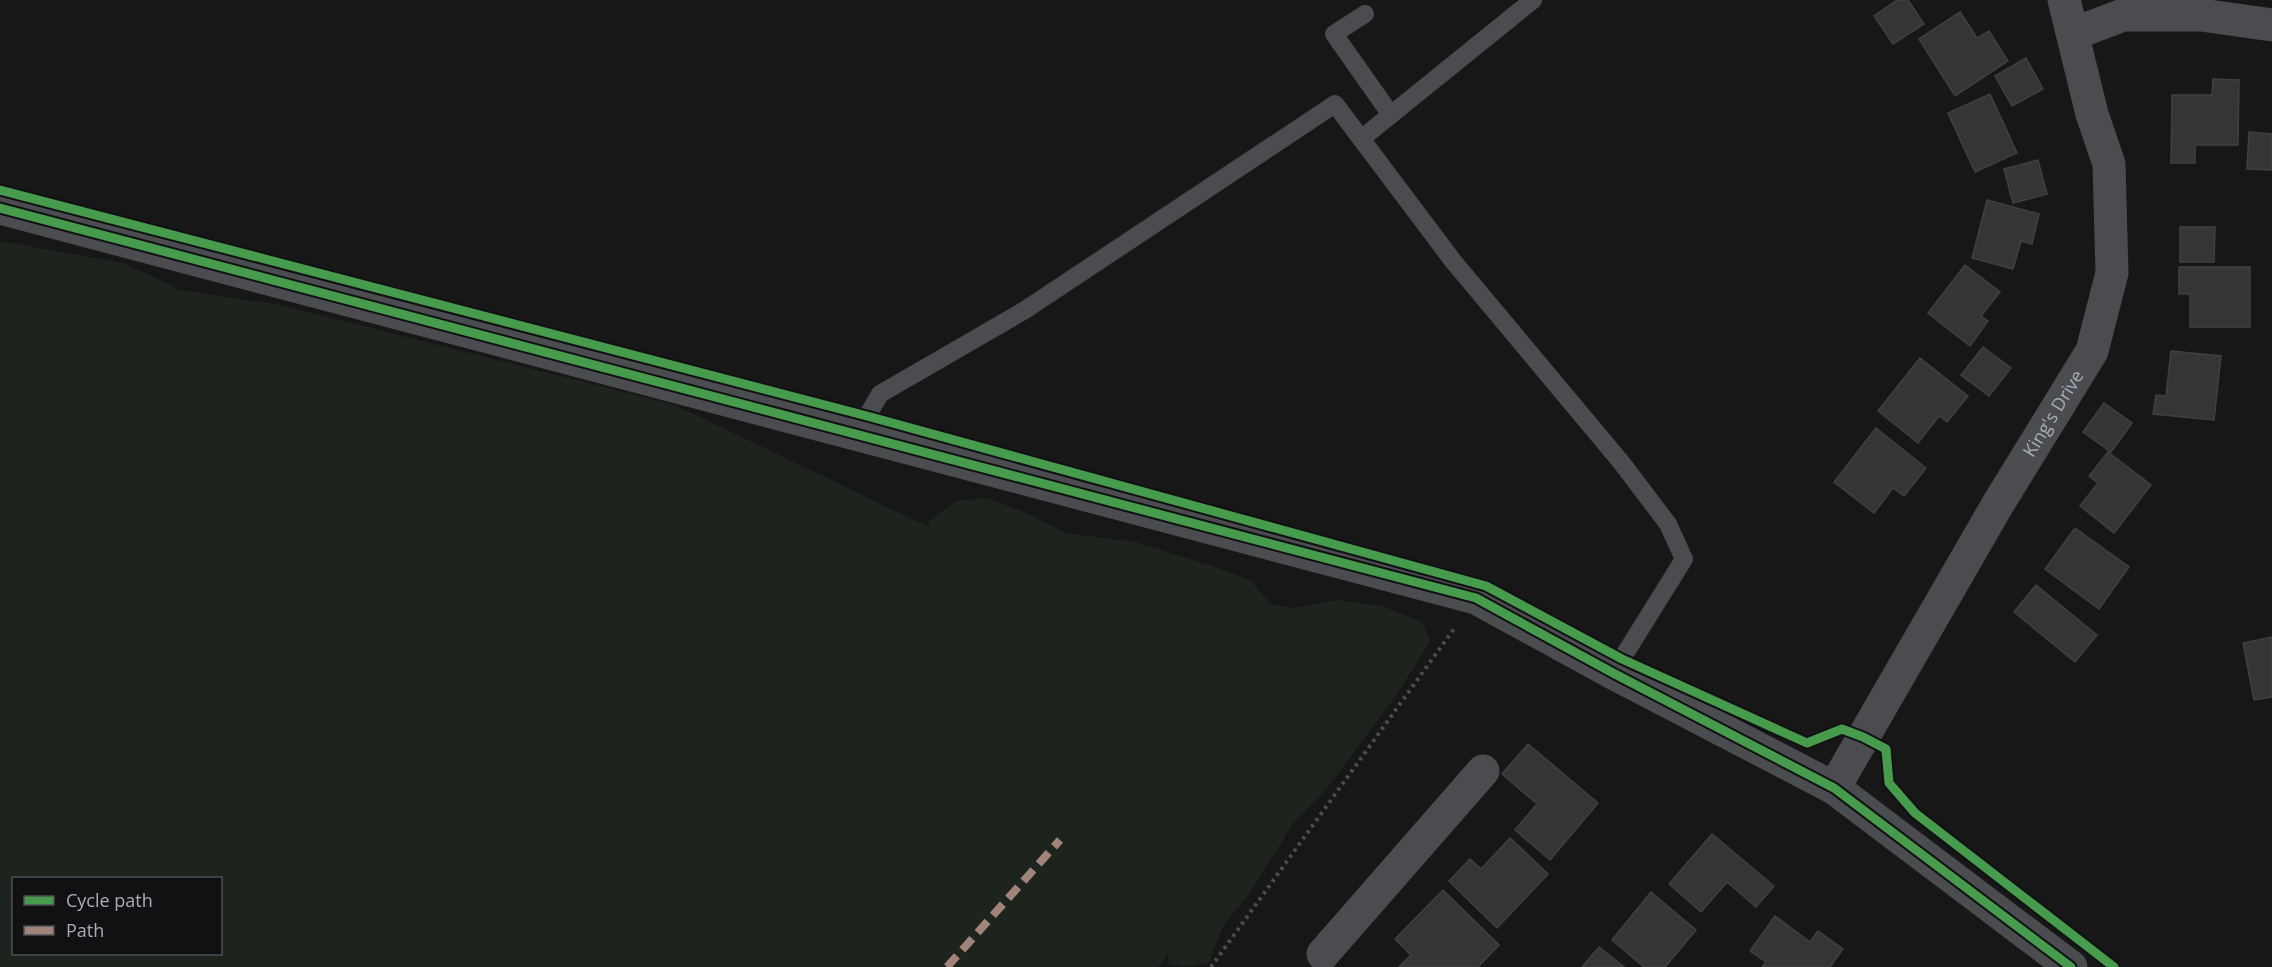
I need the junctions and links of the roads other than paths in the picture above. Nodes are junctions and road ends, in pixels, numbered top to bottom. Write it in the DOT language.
graph roads {
  1 [pos="1533,0"];
  2 [pos="2064,0"];
  3 [pos="1365,14"];
  4 [pos="2272,25"];
  5 [pos="2073,34"];
  6 [pos="1390,115"];
  7 [pos="1361,139"];
  8 [pos="0,208"];
  9 [pos="856,435"];
  10 [pos="1613,673"];
  11 [pos="1483,771"];
  12 [pos="1834,788"];
  13 [pos="1325,963"];
  14 [pos="2072,967"];
  1 -- 6 [label="lane"];
  2 -- 5 [label="street, King's Drive"];
  3 -- 6 [label="lane"];
  4 -- 5 [label="street"];
  5 -- 12 [label="street, King's Drive"];
  6 -- 7 [label="lane"];
  7 -- 9 [label="lane"];
  7 -- 10 [label="lane"];
  8 -- 9 [label="street"];
  9 -- 10 [label="street"];
  10 -- 12 [label="street"];
  11 -- 13 [label="street"];
  12 -- 14 [label="street"];
}
